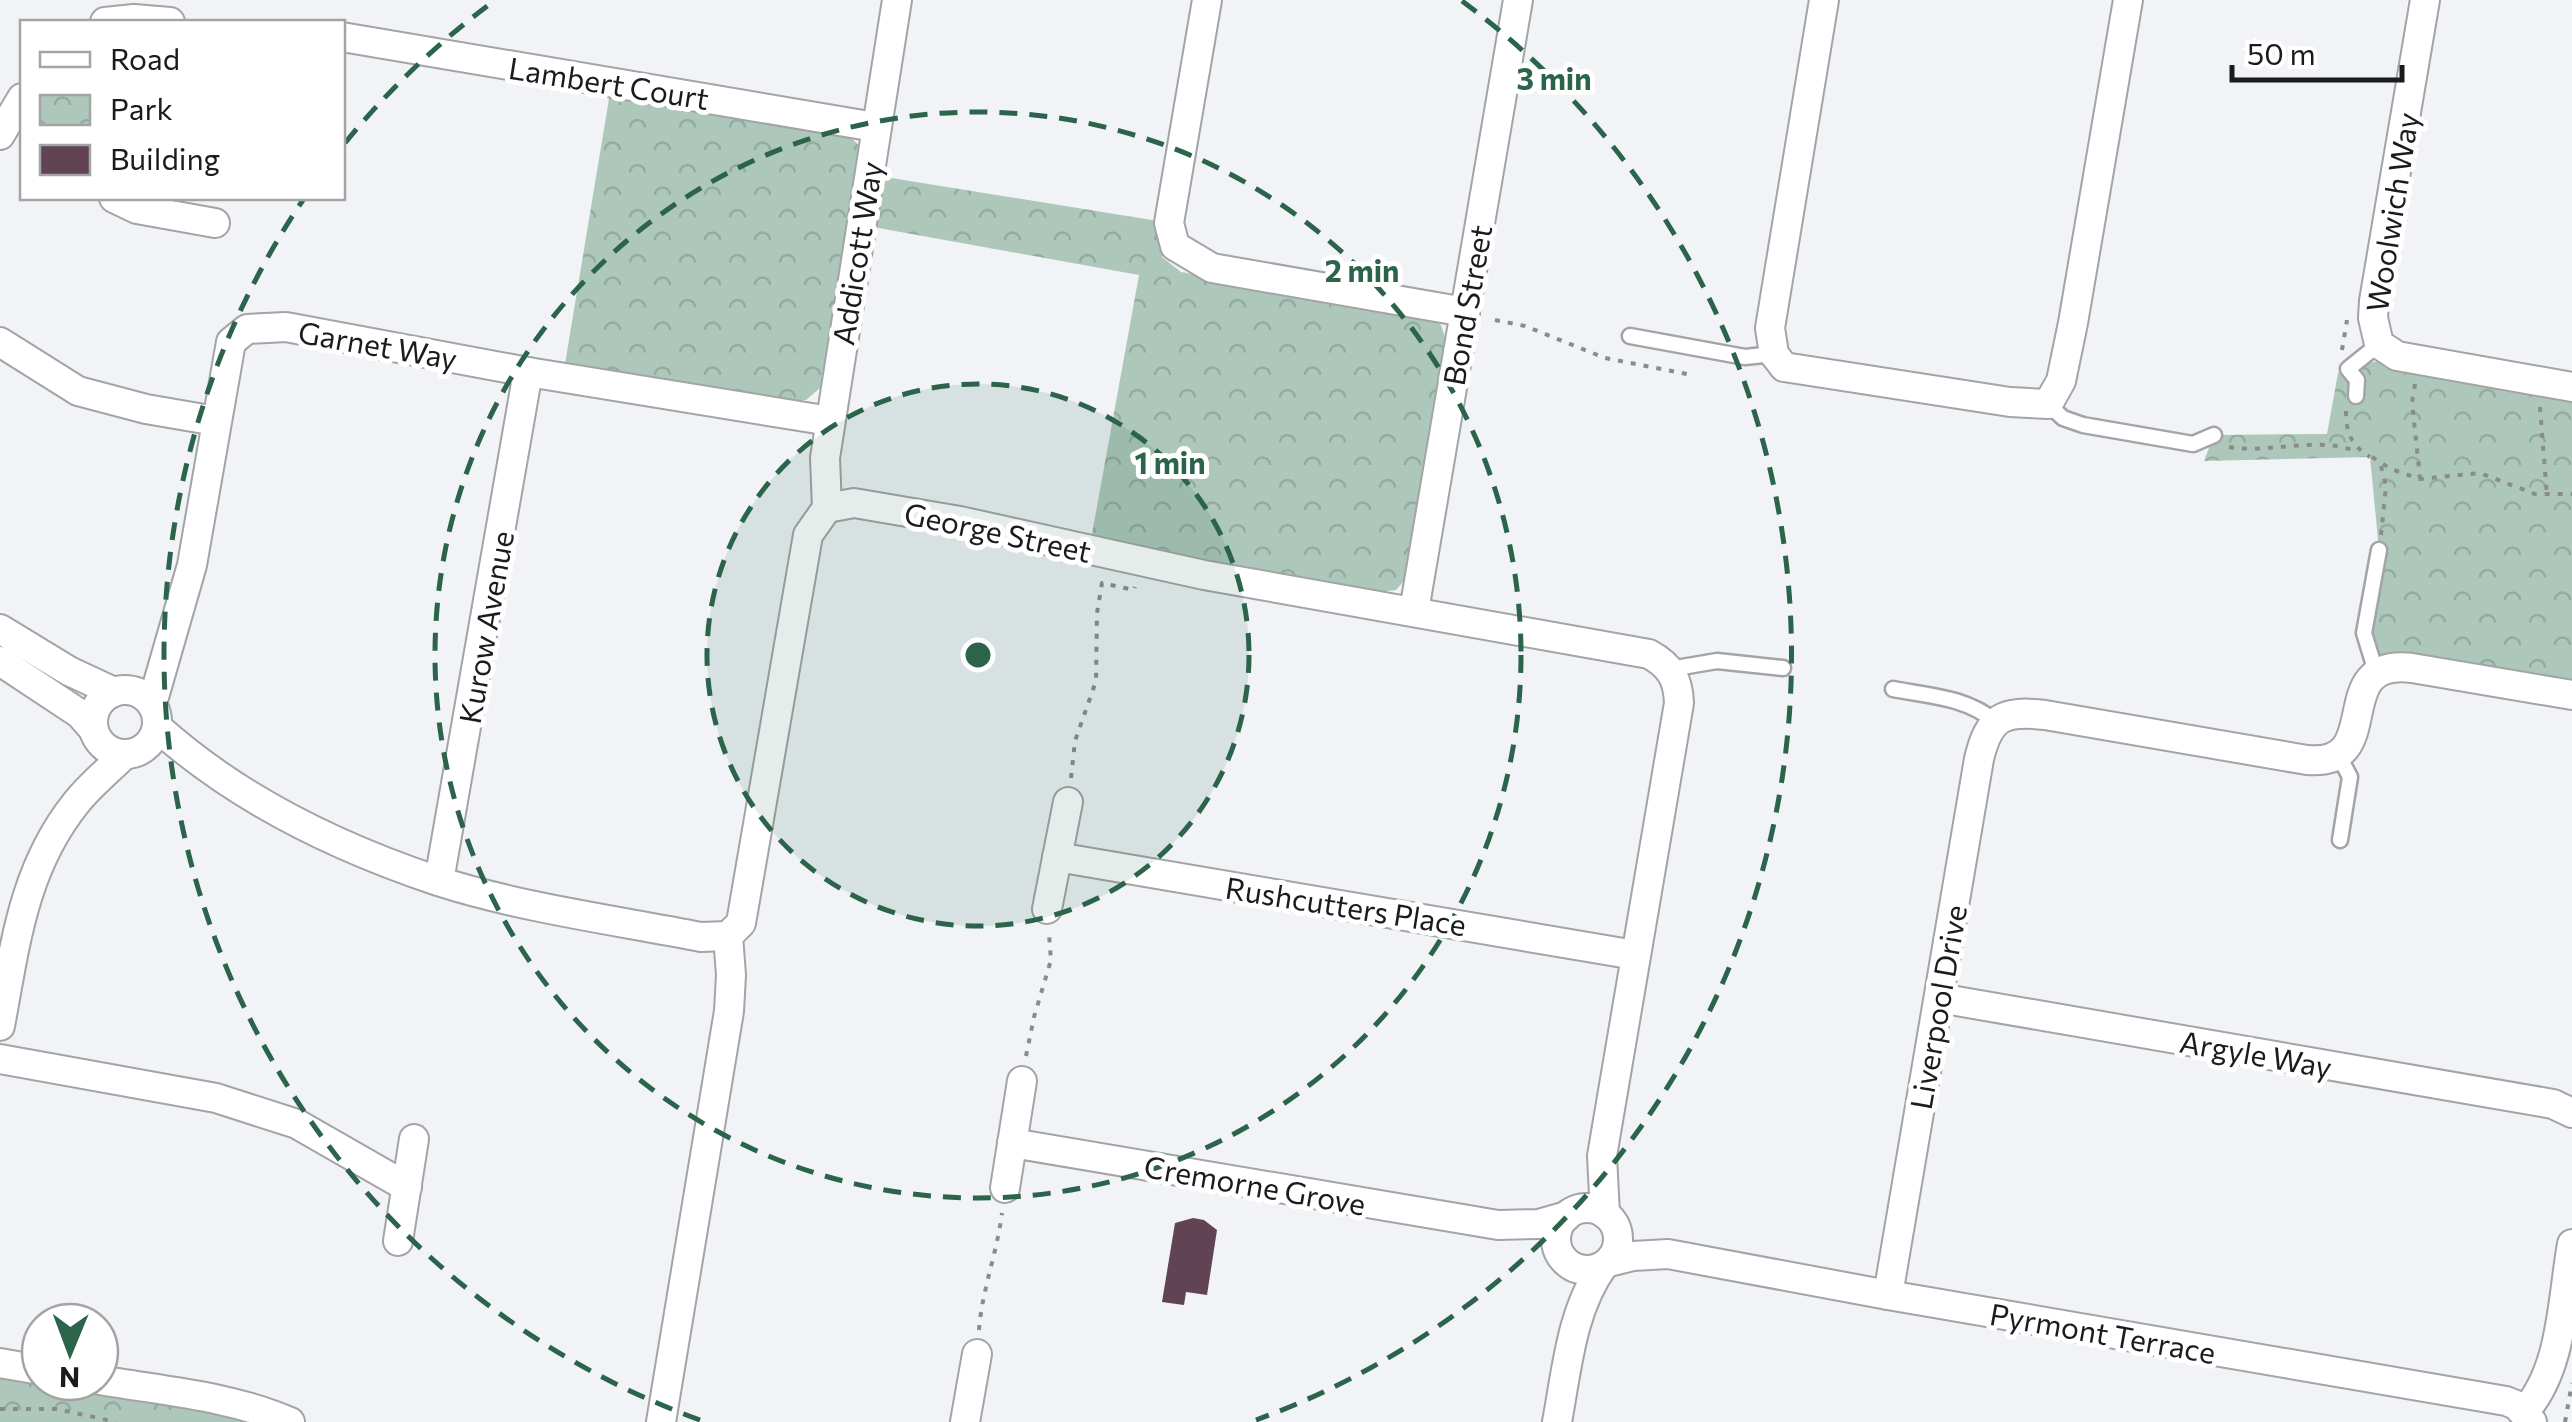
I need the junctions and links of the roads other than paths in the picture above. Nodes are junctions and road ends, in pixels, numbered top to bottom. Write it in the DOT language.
graph roads {
  1 [pos="897,0"];
  2 [pos="1207,0"];
  3 [pos="1518,0"];
  4 [pos="1824,0"];
  5 [pos="2128,0"];
  6 [pos="2425,0"];
  7 [pos="108,14"];
  8 [pos="146,20"];
  9 [pos="345,38"];
  10 [pos="20,104"];
  11 [pos="875,127"];
  12 [pos="9,136"];
  13 [pos="118,200"];
  14 [pos="215,223"];
  15 [pos="1464,312"];
  16 [pos="1630,336"];
  17 [pos="0,342"];
  18 [pos="2379,344"];
  19 [pos="1774,354"];
  20 [pos="528,372"];
  21 [pos="2572,387"];
  22 [pos="2352,398"];
  23 [pos="2048,404"];
  24 [pos="216,421"];
  25 [pos="830,421"];
  26 [pos="2210,437"];
  27 [pos="827,508"];
  28 [pos="2379,550"];
  29 [pos="1414,611"];
  30 [pos="0,629"];
  31 [pos="169,642"];
  32 [pos="0,661"];
  33 [pos="1783,668"];
  34 [pos="1670,669"];
  35 [pos="2376,672"];
  36 [pos="1893,690"];
  37 [pos="119,691"];
  38 [pos="2572,695"];
  39 [pos="1996,722"];
  40 [pos="145,733"];
  41 [pos="96,734"];
  42 [pos="2338,756"];
  43 [pos="77,801"];
  44 [pos="1068,802"];
  45 [pos="2340,840"];
  46 [pos="1057,857"];
  47 [pos="440,881"];
  48 [pos="1047,909"];
  49 [pos="728,936"];
  50 [pos="1635,955"];
  51 [pos="1939,998"];
  52 [pos="0,1026"];
  53 [pos="0,1060"];
  54 [pos="1022,1081"];
  55 [pos="2572,1113"];
  56 [pos="414,1139"];
  57 [pos="1012,1143"];
  58 [pos="1602,1156"];
  59 [pos="407,1187"];
  60 [pos="1005,1188"];
  61 [pos="1570,1214"];
  62 [pos="1609,1218"];
  63 [pos="1498,1225"];
  64 [pos="398,1241"];
  65 [pos="2572,1244"];
  66 [pos="1558,1250"];
  67 [pos="1668,1254"];
  68 [pos="1606,1264"];
  69 [pos="1888,1295"];
  70 [pos="1574,1330"];
  71 [pos="976,1354"];
  72 [pos="120,1384"];
  73 [pos="2528,1417"];
  74 [pos="290,1422"];
  75 [pos="661,1422"];
  76 [pos="965,1422"];
  77 [pos="1557,1422"];
  1 -- 11 [label="street, Addicott Way"];
  2 -- 15 [label="street"];
  3 -- 15 [label="street, Bond Street"];
  4 -- 19 [label="street"];
  5 -- 23 [label="street"];
  6 -- 18 [label="street, Woolwich Way"];
  7 -- 8 [label="street"];
  9 -- 11 [label="street, Lambert Court"];
  10 -- 12 [label="street"];
  11 -- 25 [label="street, Addicott Way"];
  13 -- 14 [label="street"];
  15 -- 29 [label="street, Bond Street"];
  16 -- 19 [label="lane"];
  17 -- 24 [label="street"];
  18 -- 21 [label="street, Woolwich Way"];
  18 -- 22 [label="lane"];
  19 -- 23 [label="street"];
  20 -- 24 [label="street, Garnet Way"];
  20 -- 25 [label="street, Garnet Way"];
  20 -- 47 [label="street, Kurow Avenue"];
  23 -- 26 [label="lane"];
  24 -- 31 [label="street, Garnet Way"];
  25 -- 27 [label="street, Addicott Way"];
  27 -- 29 [label="street, George Street"];
  27 -- 49 [label="street"];
  28 -- 35 [label="lane"];
  29 -- 34 [label="street, George Street"];
  30 -- 37 [label="street"];
  31 -- 37 [label="street, Garnet Way"];
  31 -- 40 [label="street, Garnet Way"];
  32 -- 41 [label="street"];
  33 -- 34 [label="lane"];
  34 -- 50 [label="street"];
  35 -- 38 [label="street"];
  35 -- 42 [label="street"];
  36 -- 39 [label="lane"];
  37 -- 40 [label="street"];
  37 -- 41 [label="street"];
  39 -- 42 [label="street"];
  39 -- 51 [label="street, Liverpool Drive"];
  40 -- 41 [label="street"];
  40 -- 43 [label="street"];
  40 -- 47 [label="street"];
  41 -- 43 [label="street"];
  42 -- 45 [label="lane"];
  43 -- 52 [label="street"];
  44 -- 46 [label="street"];
  46 -- 48 [label="street"];
  46 -- 50 [label="street, Rushcutters Place"];
  47 -- 49 [label="street"];
  49 -- 75 [label="street"];
  50 -- 58 [label="street"];
  51 -- 55 [label="street, Argyle Way"];
  51 -- 69 [label="street, Liverpool Drive"];
  53 -- 59 [label="street"];
  54 -- 57 [label="street"];
  56 -- 59 [label="street"];
  57 -- 60 [label="street"];
  57 -- 63 [label="street, Cremorne Grove"];
  58 -- 61 [label="street"];
  58 -- 62 [label="street"];
  59 -- 64 [label="street"];
  61 -- 62 [label="street"];
  61 -- 63 [label="street, Cremorne Grove"];
  61 -- 66 [label="street"];
  62 -- 67 [label="street, Pyrmont Terrace"];
  62 -- 68 [label="street"];
  63 -- 66 [label="street, Cremorne Grove"];
  65 -- 73 [label="street"];
  66 -- 68 [label="street"];
  66 -- 70 [label="street"];
  67 -- 68 [label="street, Pyrmont Terrace"];
  67 -- 69 [label="street, Pyrmont Terrace"];
  68 -- 70 [label="street"];
  69 -- 73 [label="street, Pyrmont Terrace"];
  70 -- 77 [label="street"];
  71 -- 76 [label="street"];
  72 -- 74 [label="street"];
}
